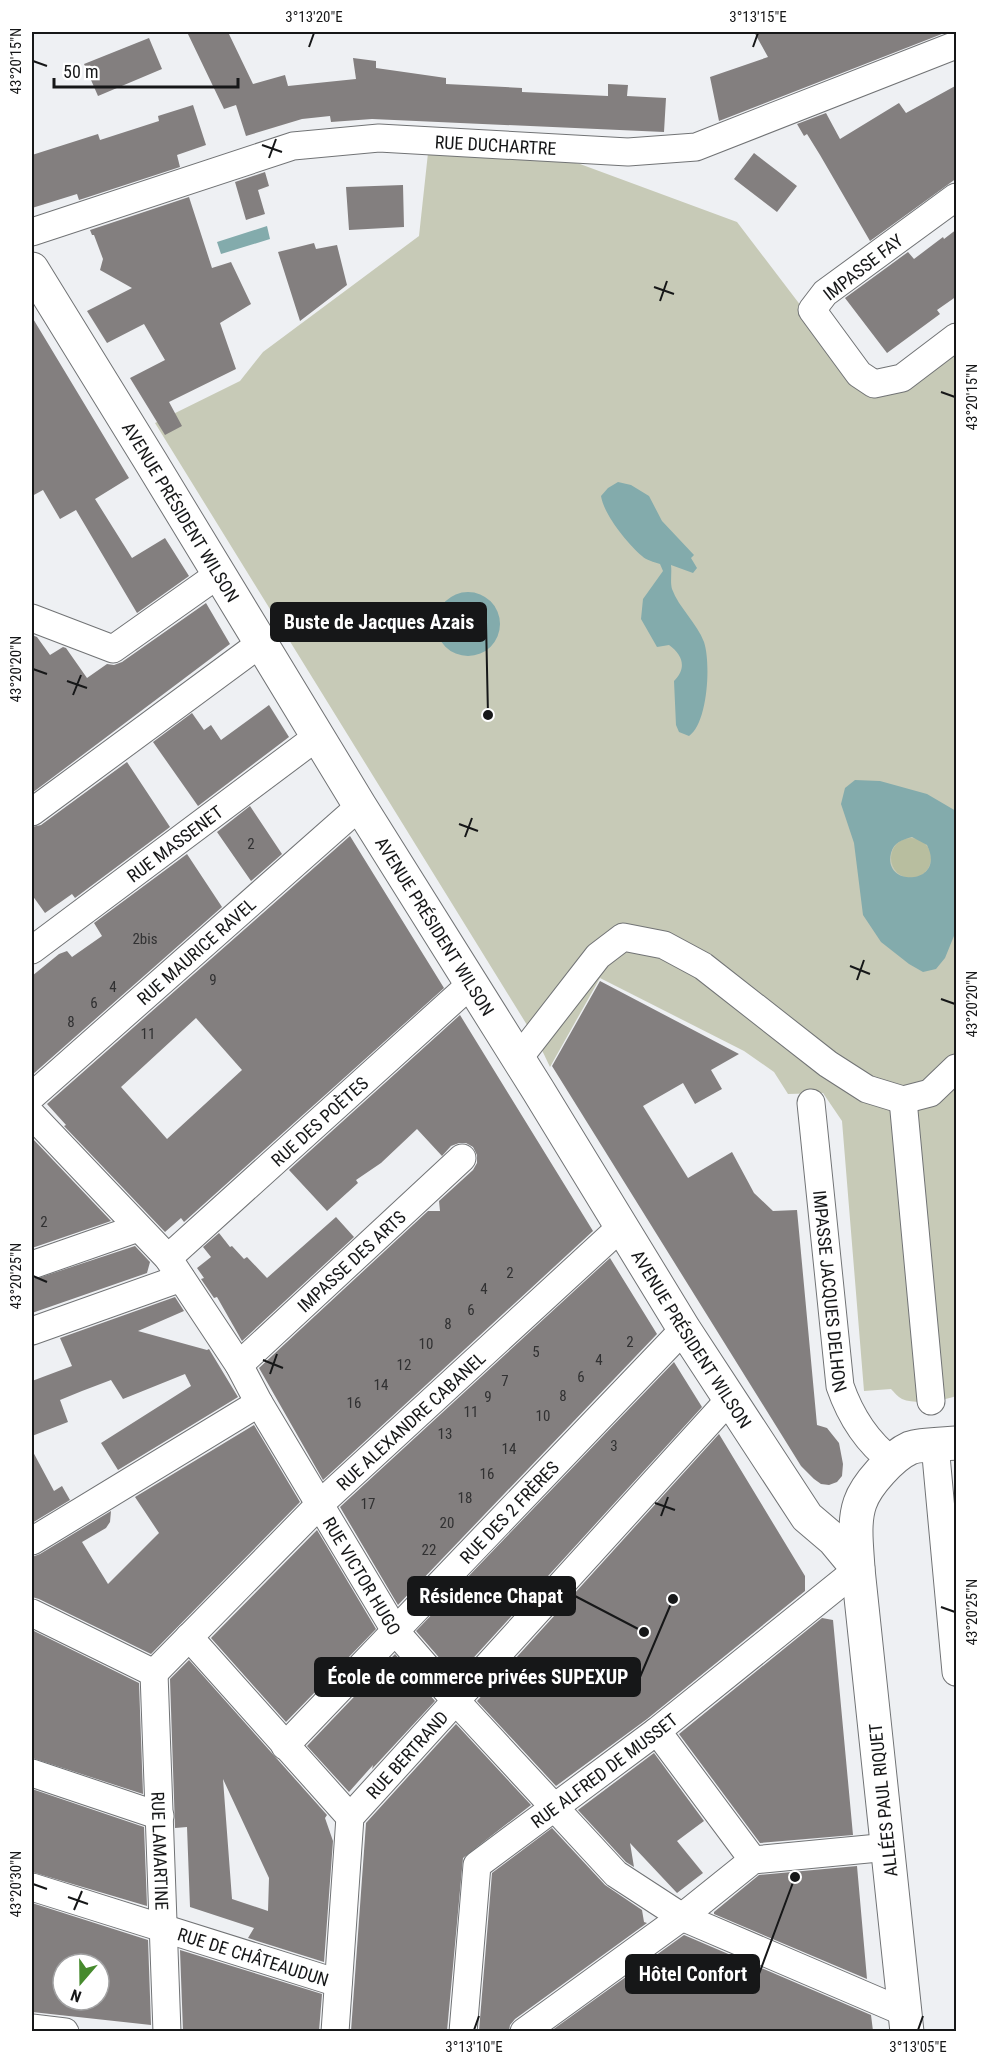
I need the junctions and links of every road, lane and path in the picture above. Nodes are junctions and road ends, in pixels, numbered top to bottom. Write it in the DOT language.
graph roads {
  1 [pos="957,45"];
  2 [pos="957,197"];
  3 [pos="32,232"];
  4 [pos="32,269"];
  5 [pos="957,338"];
  6 [pos="219,574"];
  7 [pos="32,618"];
  8 [pos="261,643"];
  9 [pos="318,736"];
  10 [pos="360,806"];
  11 [pos="32,812"];
  12 [pos="32,951"];
  13 [pos="471,984"];
  14 [pos="518,1059"];
  15 [pos="957,1068"];
  16 [pos="32,1096"];
  17 [pos="903,1100"];
  18 [pos="812,1103"];
  19 [pos="33,1120"];
  20 [pos="462,1158"];
  21 [pos="622,1226"];
  22 [pos="138,1228"];
  23 [pos="32,1265"];
  24 [pos="174,1268"];
  25 [pos="684,1329"];
  26 [pos="32,1331"];
  27 [pos="239,1365"];
  28 [pos="729,1400"];
  29 [pos="931,1401"];
  30 [pos="259,1403"];
  31 [pos="946,1444"];
  32 [pos="892,1461"];
  33 [pos="860,1503"];
  34 [pos="320,1504"];
  35 [pos="807,1517"];
  36 [pos="32,1541"];
  37 [pos="858,1569"];
  38 [pos="32,1613"];
  39 [pos="396,1632"];
  40 [pos="189,1637"];
  41 [pos="957,1672"];
  42 [pos="154,1673"];
  43 [pos="455,1700"];
  44 [pos="657,1731"];
  45 [pos="285,1746"];
  46 [pos="32,1773"];
  47 [pos="554,1806"];
  48 [pos="160,1816"];
  49 [pos="350,1817"];
  50 [pos="889,1846"];
  51 [pos="753,1860"];
  52 [pos="32,1887"];
  53 [pos="682,1917"];
  54 [pos="164,1929"];
  55 [pos="338,1983"];
  56 [pos="907,2022"];
  57 [pos="32,2028"];
  58 [pos="65,2031"];
  59 [pos="168,2031"];
  60 [pos="335,2031"];
  61 [pos="463,2031"];
  62 [pos="524,2031"];
  1 -- 3 [label="street, RUE DUCHARTRE"];
  2 -- 5 [label="street, IMPASSE FAY"];
  4 -- 6 [label="main road, AVENUE PRÉSIDENT WILSON"];
  6 -- 7 [label="street"];
  6 -- 8 [label="main road, AVENUE PRÉSIDENT WILSON"];
  8 -- 9 [label="main road, AVENUE PRÉSIDENT WILSON"];
  8 -- 11 [label="street"];
  9 -- 10 [label="main road, AVENUE PRÉSIDENT WILSON"];
  9 -- 12 [label="street, RUE MASSENET"];
  10 -- 13 [label="main road, AVENUE PRÉSIDENT WILSON"];
  10 -- 16 [label="street, RUE MAURICE RAVEL"];
  13 -- 14 [label="main road, AVENUE PRÉSIDENT WILSON"];
  13 -- 24 [label="street, RUE DES POÈTES"];
  14 -- 17 [label="street"];
  14 -- 21 [label="main road, AVENUE PRÉSIDENT WILSON"];
  15 -- 17 [label="street"];
  17 -- 29 [label="street"];
  18 -- 32 [label="street, IMPASSE JACQUES DELHON"];
  19 -- 22 [label="street, RUE VICTOR HUGO"];
  20 -- 27 [label="street, IMPASSE DES ARTS"];
  21 -- 25 [label="main road, AVENUE PRÉSIDENT WILSON"];
  21 -- 34 [label="street, RUE ALEXANDRE CABANEL"];
  22 -- 23 [label="street"];
  22 -- 24 [label="street, RUE VICTOR HUGO"];
  24 -- 26 [label="street"];
  24 -- 27 [label="street, RUE VICTOR HUGO"];
  25 -- 28 [label="main road, AVENUE PRÉSIDENT WILSON"];
  25 -- 39 [label="street, RUE DES 2 FRÈRES"];
  27 -- 30 [label="street, RUE VICTOR HUGO"];
  28 -- 35 [label="main road, AVENUE PRÉSIDENT WILSON"];
  28 -- 43 [label="street, RUE BERTRAND"];
  30 -- 34 [label="street, RUE VICTOR HUGO"];
  30 -- 36 [label="street"];
  31 -- 32 [label="main road"];
  31 -- 41 [label="street"];
  32 -- 33 [label="main road"];
  33 -- 35 [label="main road"];
  33 -- 37 [label="main road, ALLÉES PAUL RIQUET"];
  34 -- 39 [label="street, RUE VICTOR HUGO"];
  34 -- 40 [label="street, RUE ALEXANDRE CABANEL"];
  35 -- 37 [label="main road, AVENUE PRÉSIDENT WILSON"];
  37 -- 44 [label="street, RUE ALFRED DE MUSSET"];
  37 -- 50 [label="main road, ALLÉES PAUL RIQUET"];
  38 -- 42 [label="street"];
  39 -- 43 [label="street, RUE VICTOR HUGO"];
  39 -- 45 [label="street, RUE DES 2 FRÈRES"];
  40 -- 42 [label="street, RUE ALEXANDRE CABANEL"];
  40 -- 45 [label="street"];
  42 -- 48 [label="street, RUE LAMARTINE"];
  43 -- 47 [label="street, RUE VICTOR HUGO"];
  43 -- 49 [label="street, RUE BERTRAND"];
  44 -- 47 [label="street, RUE ALFRED DE MUSSET"];
  44 -- 51 [label="street"];
  45 -- 49 [label="street"];
  46 -- 48 [label="street"];
  47 -- 53 [label="street, RUE VICTOR HUGO"];
  47 -- 61 [label="street, RUE ALFRED DE MUSSET"];
  48 -- 54 [label="street, RUE LAMARTINE"];
  49 -- 55 [label="street"];
  50 -- 51 [label="street"];
  50 -- 56 [label="main road, ALLÉES PAUL RIQUET"];
  51 -- 53 [label="street"];
  52 -- 54 [label="street, RUE DE CHÂTEAUDUN"];
  53 -- 56 [label="street, RUE VICTOR HUGO"];
  53 -- 62 [label="street"];
  54 -- 55 [label="street, RUE DE CHÂTEAUDUN"];
  54 -- 59 [label="street, RUE LAMARTINE"];
  55 -- 60 [label="street"];
  57 -- 58 [label="street"];
}
